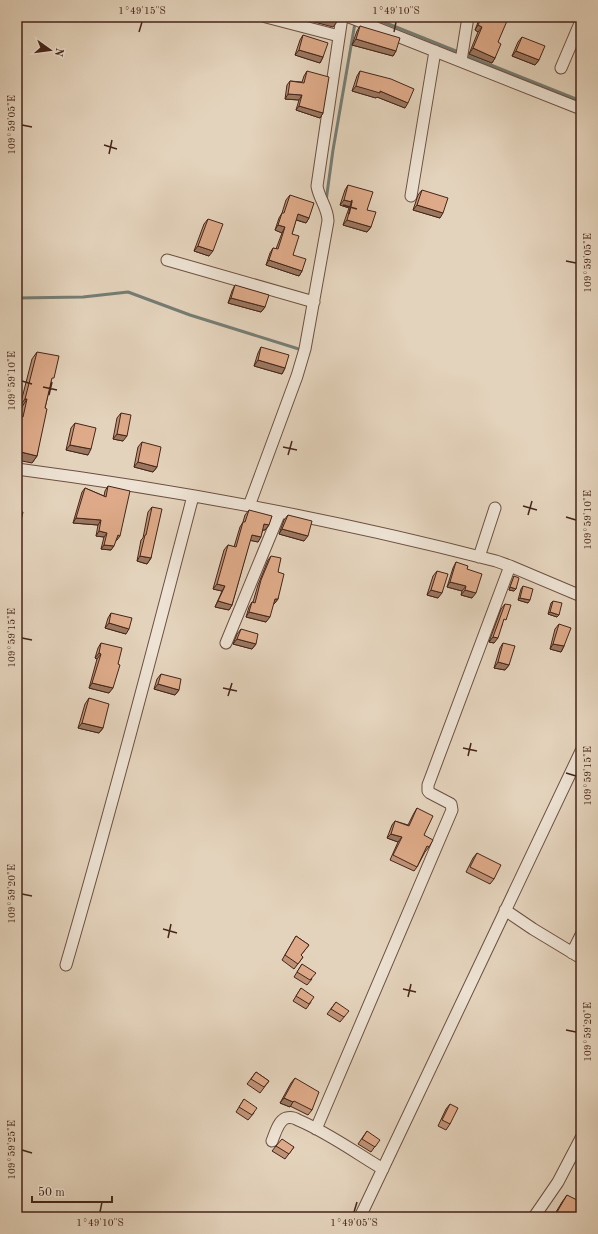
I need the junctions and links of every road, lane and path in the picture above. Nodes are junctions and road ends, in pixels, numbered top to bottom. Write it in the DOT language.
graph roads {
  1 [pos="266,17"];
  2 [pos="342,17"];
  3 [pos="349,17"];
  4 [pos="468,17"];
  5 [pos="581,21"];
  6 [pos="339,36"];
  7 [pos="435,51"];
  8 [pos="461,61"];
  9 [pos="561,68"];
  10 [pos="581,109"];
  11 [pos="411,196"];
  12 [pos="167,260"];
  13 [pos="314,302"];
  14 [pos="17,469"];
  15 [pos="193,496"];
  16 [pos="249,506"];
  17 [pos="495,508"];
  18 [pos="280,512"];
  19 [pos="479,557"];
  20 [pos="510,566"];
  21 [pos="581,596"];
  22 [pos="226,644"];
  23 [pos="581,751"];
  24 [pos="505,910"];
  25 [pos="581,935"];
  26 [pos="576,956"];
  27 [pos="66,965"];
  28 [pos="316,1129"];
  29 [pos="581,1138"];
  30 [pos="272,1141"];
  31 [pos="383,1169"];
  32 [pos="360,1217"];
  33 [pos="534,1217"];
  1 -- 6 [label="street"];
  2 -- 6 [label="street"];
  3 -- 7 [label="street"];
  4 -- 8 [label="street"];
  5 -- 9 [label="street"];
  6 -- 13 [label="street"];
  7 -- 8 [label="street"];
  7 -- 11 [label="street"];
  8 -- 10 [label="street"];
  12 -- 13 [label="street"];
  13 -- 16 [label="street"];
  14 -- 15 [label="street"];
  15 -- 16 [label="street"];
  15 -- 27 [label="street"];
  16 -- 18 [label="street"];
  17 -- 19 [label="street"];
  18 -- 19 [label="street"];
  18 -- 22 [label="street"];
  19 -- 20 [label="street"];
  20 -- 21 [label="street"];
  20 -- 28 [label="street"];
  23 -- 24 [label="street"];
  24 -- 26 [label="street"];
  24 -- 31 [label="street"];
  25 -- 26 [label="street"];
  28 -- 30 [label="street"];
  28 -- 31 [label="street"];
  29 -- 33 [label="street"];
  31 -- 32 [label="street"];
}
